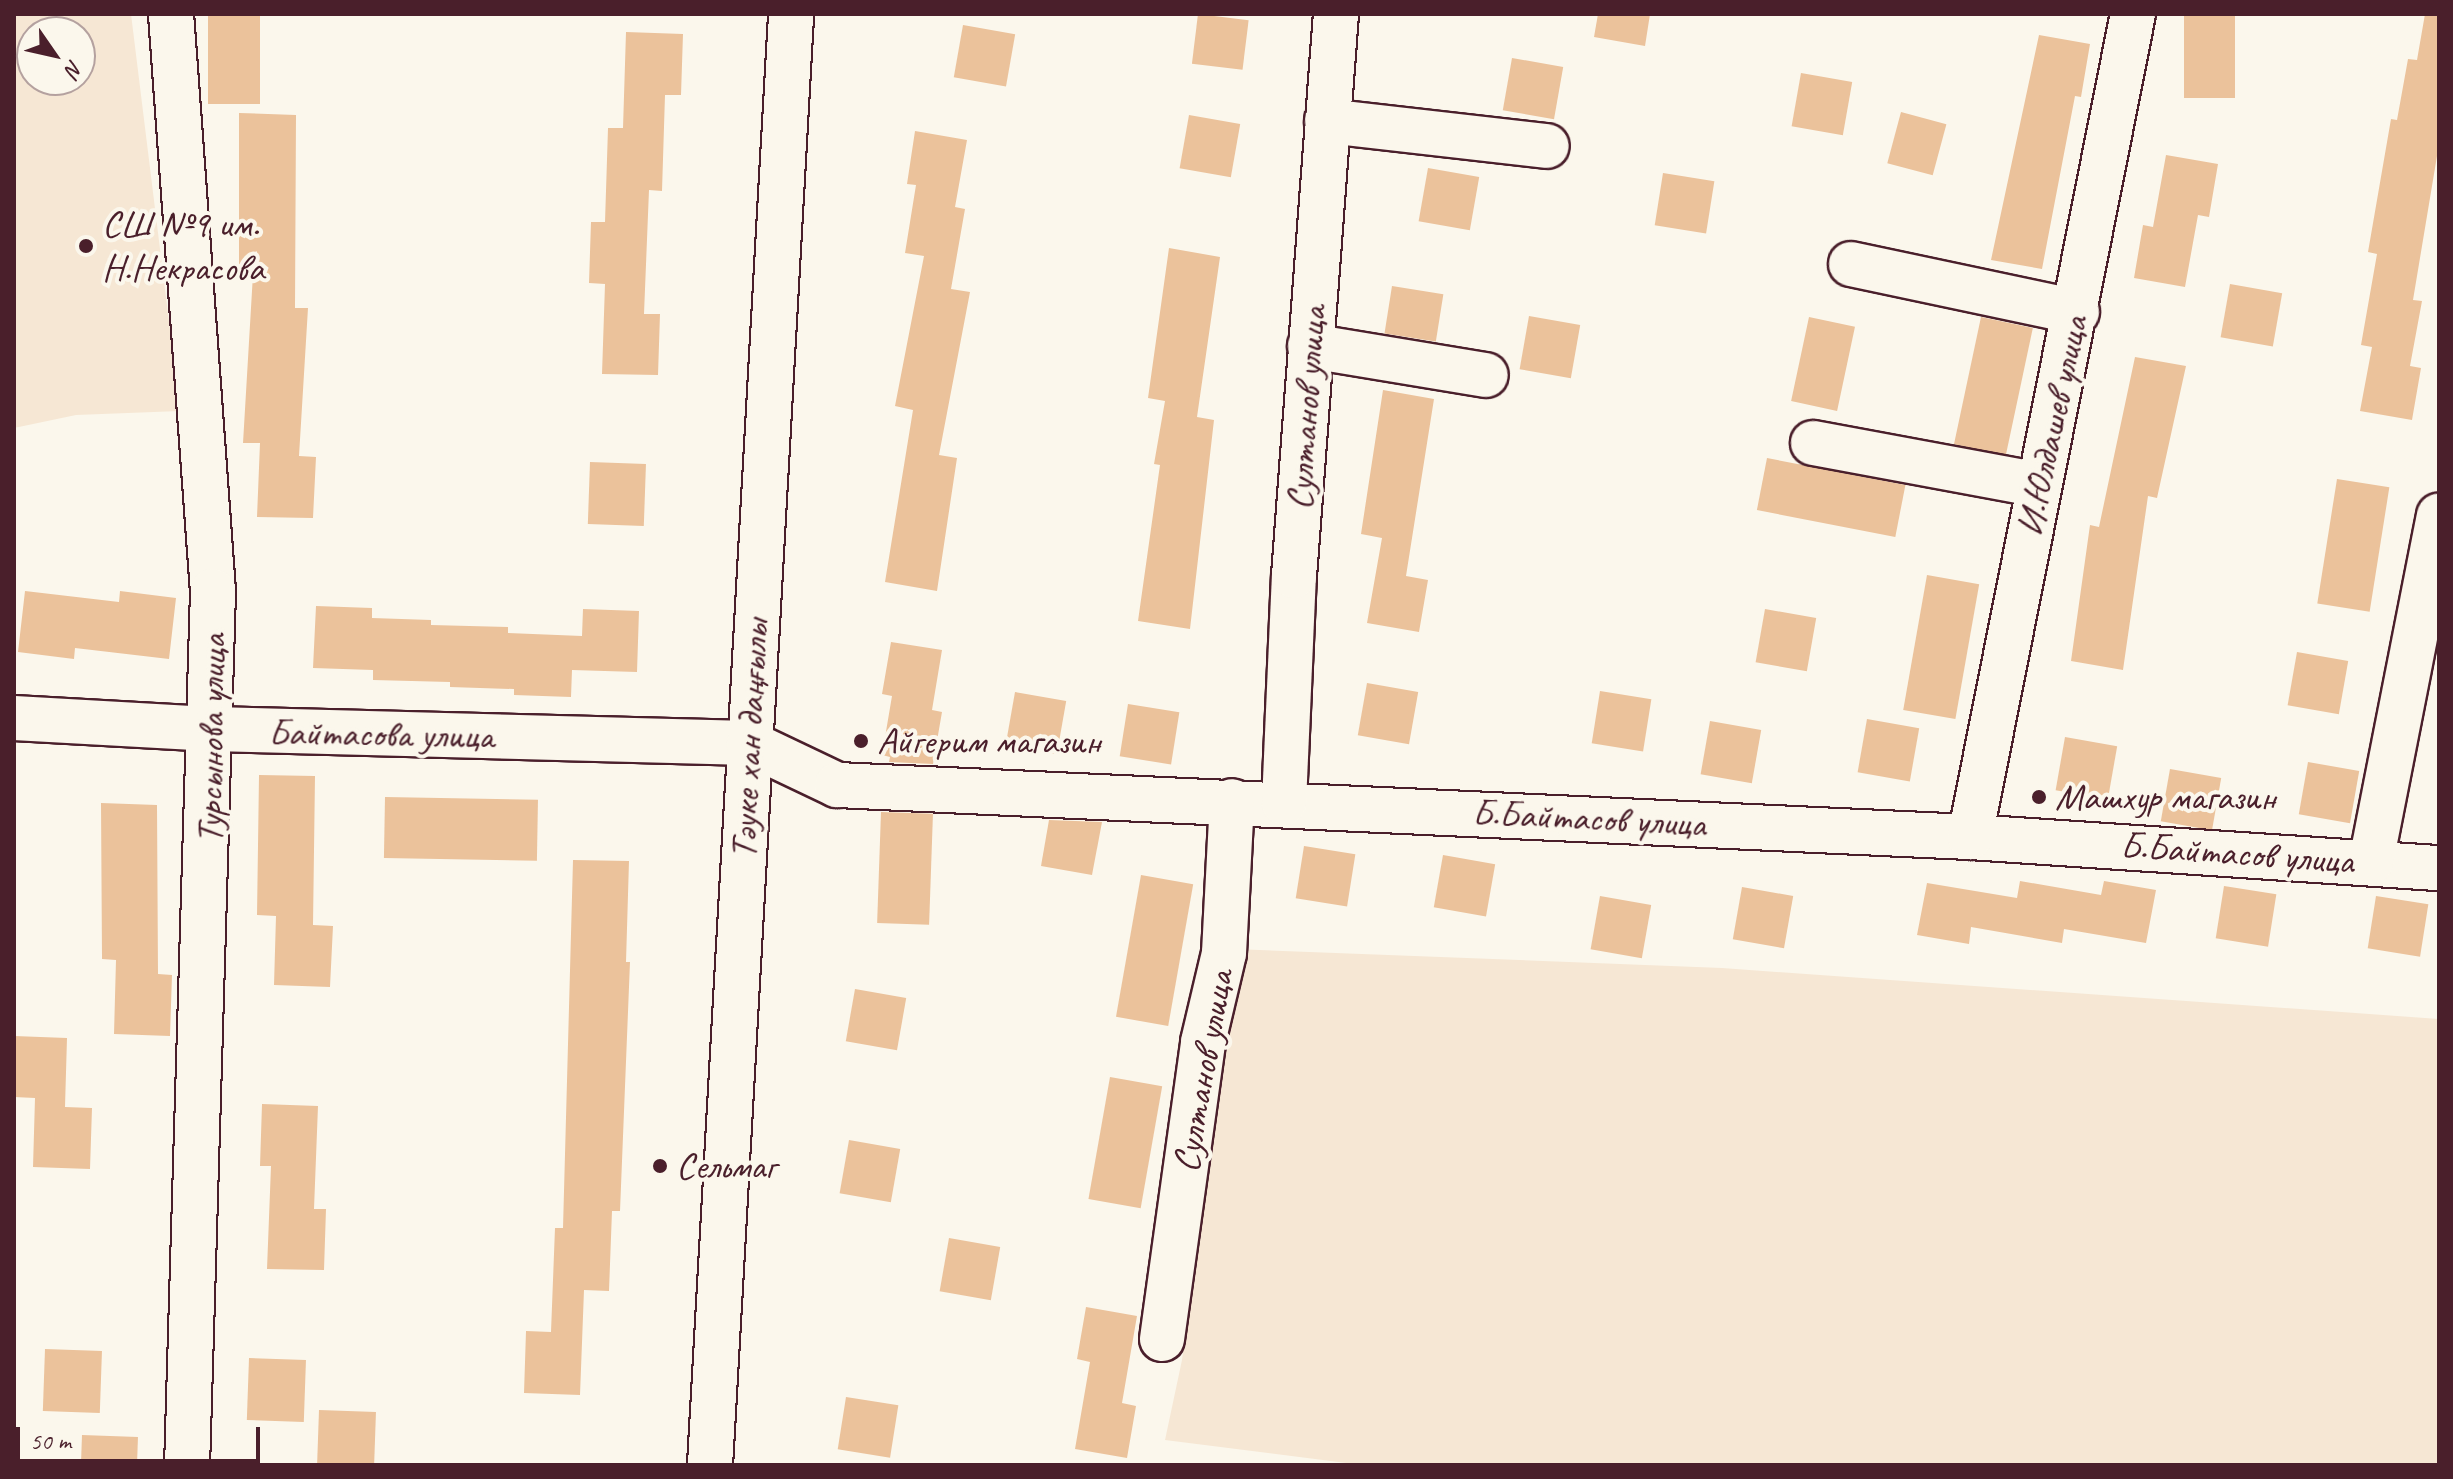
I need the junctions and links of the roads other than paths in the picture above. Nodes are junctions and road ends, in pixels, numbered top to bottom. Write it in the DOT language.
graph roads {
  1 [pos="171,14"];
  2 [pos="791,14"];
  3 [pos="1336,14"];
  4 [pos="2133,14"];
  5 [pos="1327,121"];
  6 [pos="1547,146"];
  7 [pos="1851,264"];
  8 [pos="2077,312"];
  9 [pos="1310,346"];
  10 [pos="1486,375"];
  11 [pos="1813,443"];
  12 [pos="2039,485"];
  13 [pos="2439,516"];
  14 [pos="14,718"];
  15 [pos="213,729"];
  16 [pos="749,743"];
  17 [pos="1232,801"];
  18 [pos="1284,803"];
  19 [pos="1970,837"];
  20 [pos="2371,862"];
  21 [pos="2439,868"];
  22 [pos="1162,1339"];
  23 [pos="187,1465"];
  24 [pos="710,1465"];
  1 -- 15 [label="street, Турсынова улица"];
  2 -- 16 [label="street, Тәуке хан даңғылы"];
  3 -- 5 [label="street, Султанов улица"];
  4 -- 8 [label="street, И.Юлдашев улица"];
  5 -- 6 [label="street"];
  5 -- 9 [label="street, Султанов улица"];
  7 -- 8 [label="street"];
  8 -- 12 [label="street, И.Юлдашев улица"];
  9 -- 10 [label="street"];
  9 -- 18 [label="street, Султанов улица"];
  11 -- 12 [label="street"];
  12 -- 19 [label="street, И.Юлдашев улица"];
  13 -- 20 [label="street"];
  14 -- 15 [label="street, Байтасова улица"];
  15 -- 16 [label="street, Байтасова улица"];
  15 -- 23 [label="street, Турсынова улица"];
  16 -- 17 [label="street, Б.Байтасов улица"];
  16 -- 24 [label="street, Тәуке хан даңғылы"];
  17 -- 18 [label="street, Б.Байтасов улица"];
  17 -- 22 [label="street, Султанов улица"];
  18 -- 19 [label="street, Б.Байтасов улица"];
  19 -- 20 [label="street, Б.Байтасов улица"];
  20 -- 21 [label="street, Б.Байтасов улица"];
}
